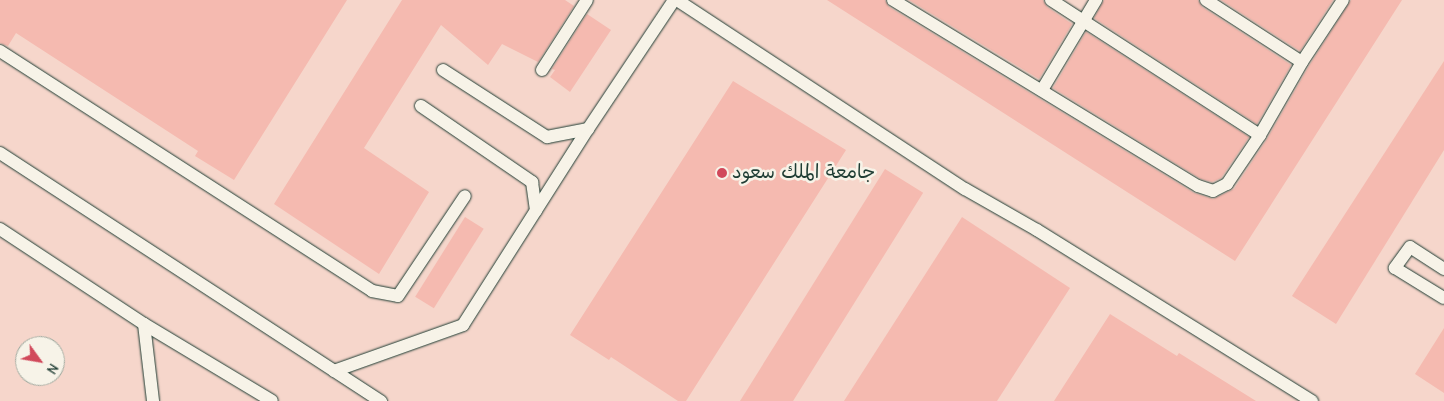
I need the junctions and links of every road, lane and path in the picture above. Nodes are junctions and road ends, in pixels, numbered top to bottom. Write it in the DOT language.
graph roads {
  1 [pos="587,0"];
  2 [pos="676,0"];
  3 [pos="893,0"];
  4 [pos="1051,0"];
  5 [pos="1096,0"];
  6 [pos="1206,0"];
  7 [pos="1343,0"];
  8 [pos="1083,22"];
  9 [pos="0,51"];
  10 [pos="1302,62"];
  11 [pos="443,70"];
  12 [pos="542,70"];
  13 [pos="1042,90"];
  14 [pos="421,106"];
  15 [pos="588,129"];
  16 [pos="1260,135"];
  17 [pos="0,153"];
  18 [pos="465,196"];
  19 [pos="536,210"];
  20 [pos="0,229"];
  21 [pos="1444,269"];
  22 [pos="1444,298"];
  23 [pos="144,324"];
  24 [pos="334,371"];
  25 [pos="153,401"];
  26 [pos="272,401"];
  27 [pos="381,401"];
  28 [pos="1312,401"];
  1 -- 12 [label="lane"];
  2 -- 15 [label="lane"];
  2 -- 28 [label="lane"];
  3 -- 13 [label="lane"];
  4 -- 8 [label="lane"];
  5 -- 8 [label="lane"];
  6 -- 10 [label="lane"];
  7 -- 10 [label="lane"];
  8 -- 13 [label="lane"];
  8 -- 16 [label="lane"];
  9 -- 18 [label="lane"];
  10 -- 16 [label="lane"];
  11 -- 15 [label="lane"];
  13 -- 16 [label="lane"];
  14 -- 19 [label="lane"];
  15 -- 19 [label="lane"];
  17 -- 24 [label="lane"];
  19 -- 24 [label="lane"];
  20 -- 23 [label="lane"];
  21 -- 22 [label="lane"];
  23 -- 25 [label="lane"];
  23 -- 26 [label="lane"];
  24 -- 27 [label="lane"];
}
